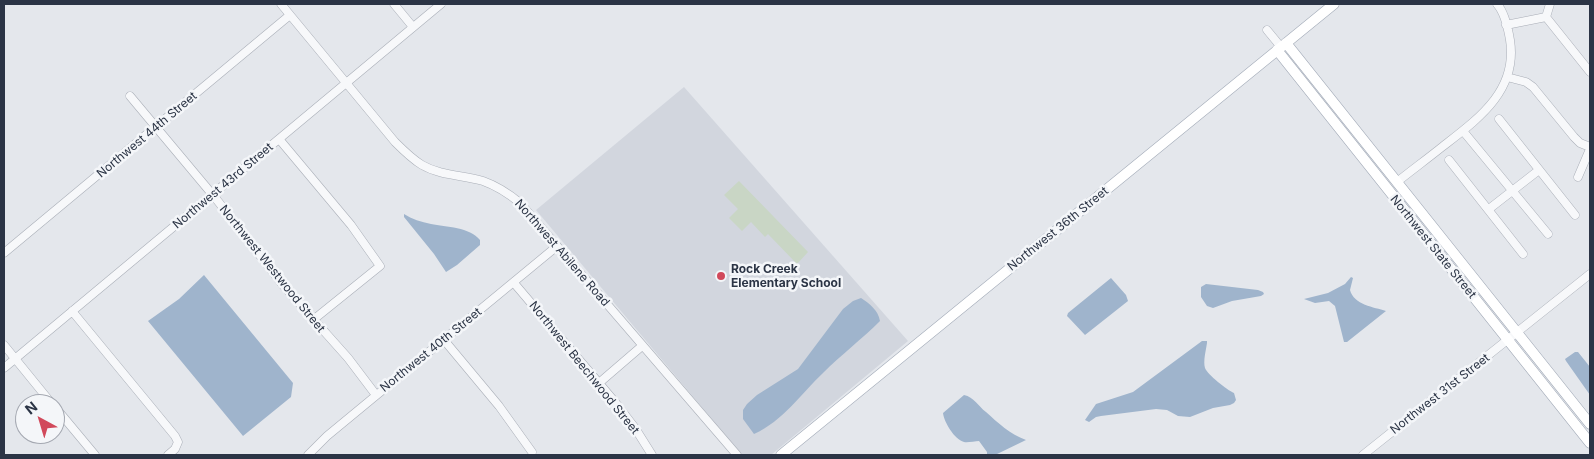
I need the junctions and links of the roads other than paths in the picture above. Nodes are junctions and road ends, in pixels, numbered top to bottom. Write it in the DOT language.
graph roads {
  1 [pos="281,4"];
  2 [pos="394,4"];
  3 [pos="441,4"];
  4 [pos="1334,4"];
  5 [pos="1497,4"];
  6 [pos="1550,4"];
  7 [pos="290,15"];
  8 [pos="1546,17"];
  9 [pos="1506,25"];
  10 [pos="413,27"];
  11 [pos="1267,30"];
  12 [pos="1281,47"];
  13 [pos="1590,72"];
  14 [pos="1507,77"];
  15 [pos="346,82"];
  16 [pos="130,96"];
  17 [pos="1499,119"];
  18 [pos="156,127"];
  19 [pos="1464,131"];
  20 [pos="279,139"];
  21 [pos="1590,148"];
  22 [pos="1449,160"];
  23 [pos="1539,170"];
  24 [pos="1578,177"];
  25 [pos="1397,182"];
  26 [pos="1512,190"];
  27 [pos="212,195"];
  28 [pos="1489,209"];
  29 [pos="1575,215"];
  30 [pos="1548,234"];
  31 [pos="556,246"];
  32 [pos="4,253"];
  33 [pos="1523,254"];
  34 [pos="1590,274"];
  35 [pos="514,282"];
  36 [pos="72,311"];
  37 [pos="313,320"];
  38 [pos="1517,334"];
  39 [pos="444,340"];
  40 [pos="1508,340"];
  41 [pos="4,345"];
  42 [pos="642,346"];
  43 [pos="15,359"];
  44 [pos="4,368"];
  45 [pos="599,383"];
  46 [pos="44,394"];
  47 [pos="376,395"];
  48 [pos="65,419"];
  49 [pos="1590,424"];
  50 [pos="1590,443"];
  51 [pos="532,452"];
  52 [pos="95,455"];
  53 [pos="168,455"];
  54 [pos="308,455"];
  55 [pos="652,455"];
  56 [pos="737,455"];
  57 [pos="781,455"];
  58 [pos="1362,455"];
  1 -- 7 [label="street, Northwest Abilene Road"];
  2 -- 10 [label="street"];
  3 -- 10 [label="street, Northwest 43rd Street"];
  4 -- 12 [label="main road, Northwest 36th Street"];
  5 -- 9 [label="street"];
  6 -- 8 [label="street"];
  7 -- 15 [label="street, Northwest Abilene Road"];
  7 -- 18 [label="street, Northwest 44th Street"];
  8 -- 9 [label="street"];
  8 -- 13 [label="street"];
  9 -- 14 [label="street"];
  10 -- 15 [label="street, Northwest 43rd Street"];
  11 -- 12 [label="street"];
  12 -- 25 [label="main road, Northwest State Street"];
  12 -- 40 [label="main road, Northwest State Street"];
  12 -- 57 [label="main road, Northwest 36th Street"];
  14 -- 19 [label="street"];
  14 -- 21 [label="street"];
  15 -- 20 [label="street, Northwest 43rd Street"];
  15 -- 31 [label="street, Northwest Abilene Road"];
  16 -- 18 [label="street, Northwest Westwood Street"];
  17 -- 23 [label="street"];
  18 -- 27 [label="street, Northwest Westwood Street"];
  18 -- 32 [label="street, Northwest 44th Street"];
  19 -- 25 [label="street"];
  19 -- 26 [label="street"];
  20 -- 27 [label="street, Northwest 43rd Street"];
  20 -- 37 [label="street"];
  21 -- 24 [label="street"];
  22 -- 28 [label="street"];
  23 -- 26 [label="street"];
  23 -- 29 [label="street"];
  25 -- 38 [label="main road, Northwest State Street"];
  26 -- 28 [label="street"];
  26 -- 30 [label="street"];
  27 -- 36 [label="street, Northwest 43rd Street"];
  27 -- 37 [label="street, Northwest Westwood Street"];
  28 -- 33 [label="street"];
  31 -- 35 [label="street, Northwest 40th Street"];
  31 -- 42 [label="street, Northwest Abilene Road"];
  34 -- 38 [label="street, Northwest 31st Street"];
  35 -- 39 [label="street, Northwest 40th Street"];
  35 -- 45 [label="street, Northwest Beechwood Street"];
  36 -- 43 [label="street, Northwest 43rd Street"];
  36 -- 53 [label="street"];
  37 -- 47 [label="street, Northwest Westwood Street"];
  38 -- 40 [label="street, Northwest 31st Street"];
  38 -- 49 [label="main road, Northwest State Street"];
  39 -- 47 [label="street, Northwest 40th Street"];
  39 -- 51 [label="street"];
  40 -- 50 [label="main road, Northwest State Street"];
  40 -- 58 [label="street, Northwest 31st Street"];
  41 -- 43 [label="street"];
  42 -- 45 [label="street"];
  42 -- 56 [label="street, Northwest Abilene Road"];
  43 -- 44 [label="street, Northwest 43rd Street"];
  43 -- 46 [label="street"];
  45 -- 55 [label="street, Northwest Beechwood Street"];
  47 -- 54 [label="street, Northwest 40th Street"];
  48 -- 52 [label="street"];
}
